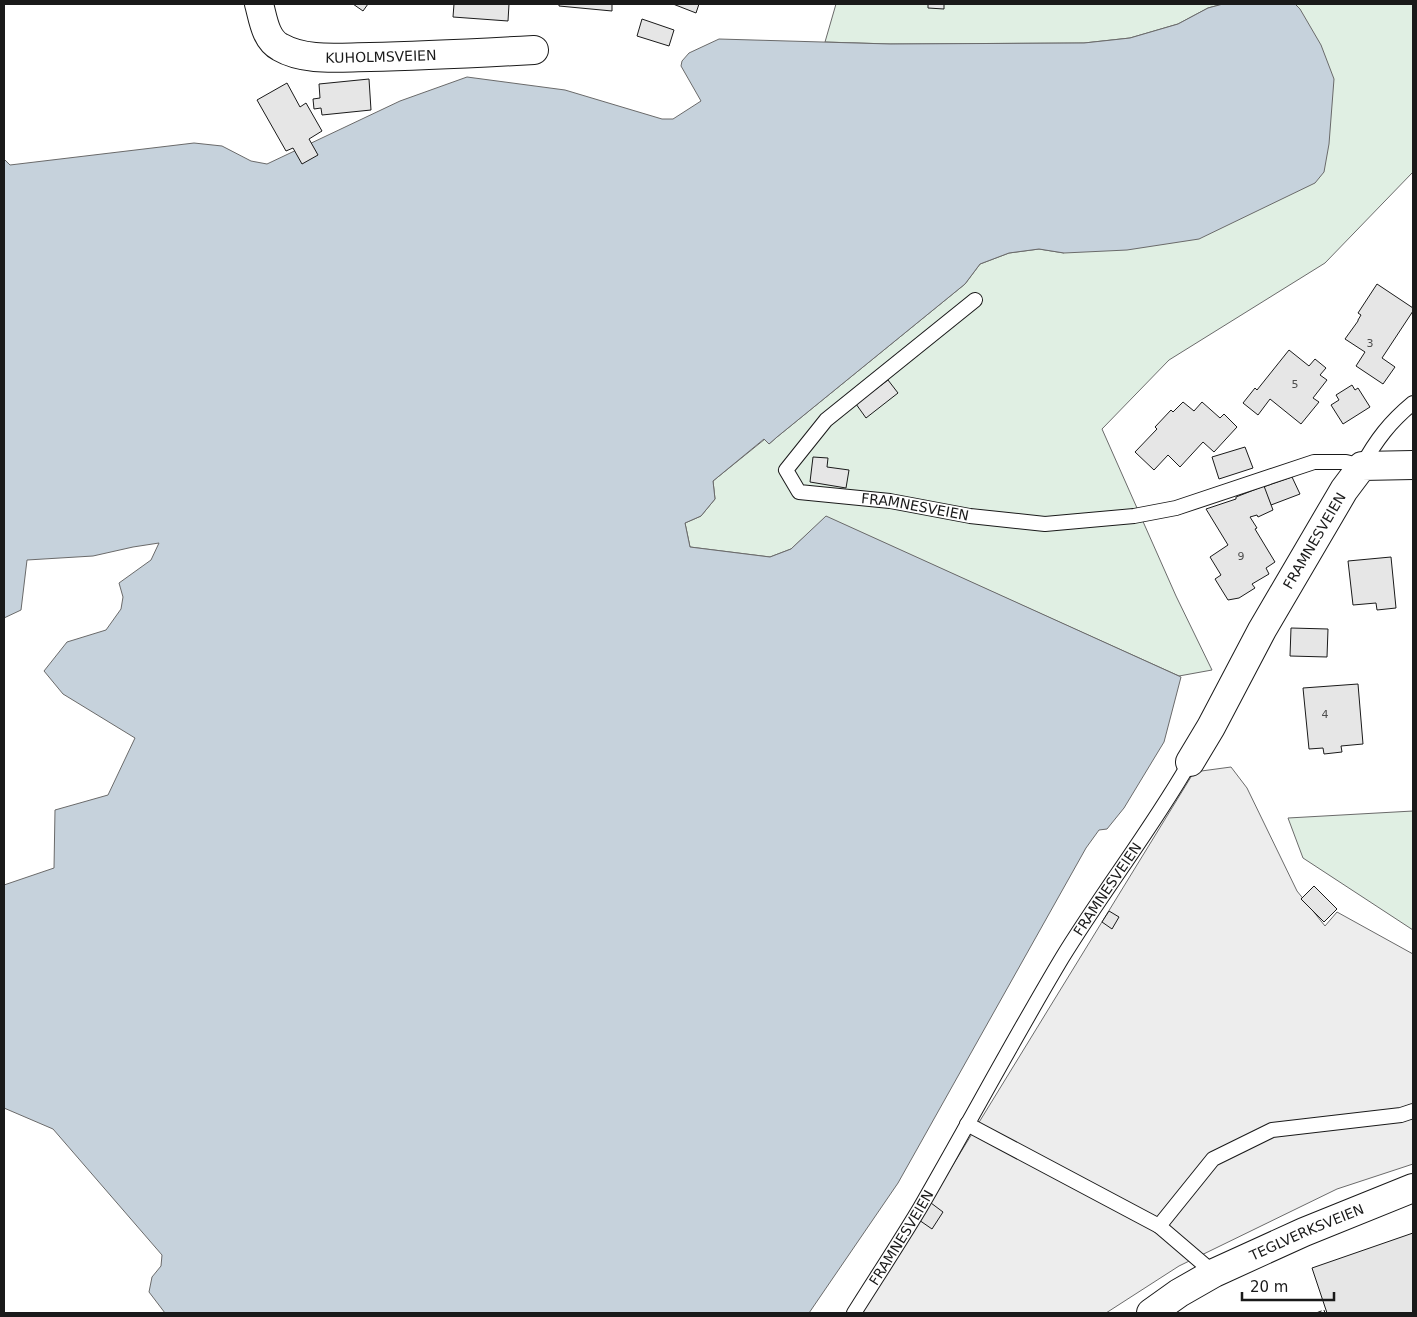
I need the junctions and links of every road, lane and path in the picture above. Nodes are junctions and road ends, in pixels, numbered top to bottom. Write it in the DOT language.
graph roads {
  1 [pos="259,4"];
  2 [pos="534,50"];
  3 [pos="975,300"];
  4 [pos="1413,403"];
  5 [pos="1413,465"];
  6 [pos="1362,466"];
  7 [pos="1190,762"];
  8 [pos="1413,1111"];
  9 [pos="967,1124"];
  10 [pos="1413,1188"];
  11 [pos="1159,1226"];
  12 [pos="1214,1273"];
  13 [pos="854,1313"];
  14 [pos="1151,1313"];
  1 -- 2 [label="street, KUHOLMSVEIEN"];
  3 -- 6 [label="lane, FRAMNESVEIEN"];
  4 -- 6 [label="lane, FRAMNESVEIEN"];
  5 -- 6 [label="street, FRAMNESVEIEN"];
  6 -- 7 [label="street, FRAMNESVEIEN"];
  7 -- 9 [label="lane, FRAMNESVEIEN"];
  8 -- 11 [label="lane"];
  9 -- 11 [label="lane"];
  9 -- 13 [label="lane, FRAMNESVEIEN"];
  10 -- 12 [label="street, TEGLVERKSVEIEN"];
  11 -- 12 [label="lane"];
  12 -- 14 [label="street, TEGLVERKSVEIEN"];
}
